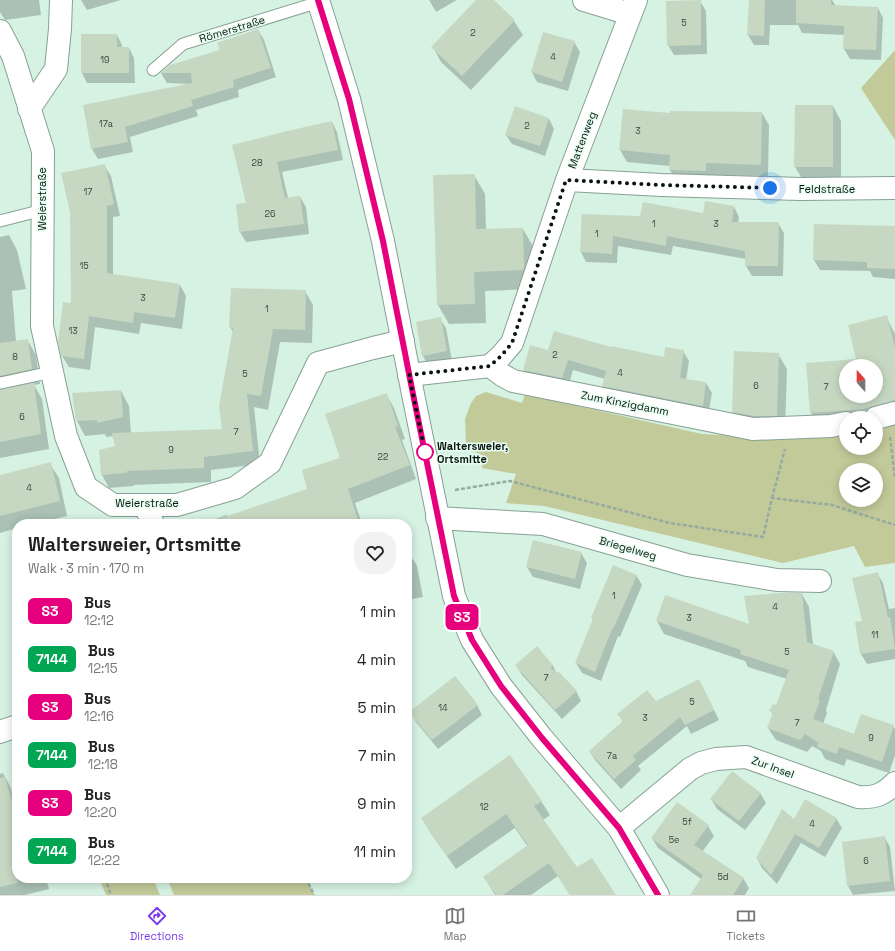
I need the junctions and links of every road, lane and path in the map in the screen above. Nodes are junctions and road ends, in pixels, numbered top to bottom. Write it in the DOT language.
graph roads {
  1 [pos="61,0"];
  2 [pos="584,0"];
  3 [pos="318,1"];
  4 [pos="633,7"];
  5 [pos="0,31"];
  6 [pos="153,70"];
  7 [pos="29,109"];
  8 [pos="566,180"];
  9 [pos="895,188"];
  10 [pos="42,210"];
  11 [pos="0,222"];
  12 [pos="403,341"];
  13 [pos="490,366"];
  14 [pos="52,372"];
  15 [pos="409,375"];
  16 [pos="0,383"];
  17 [pos="886,416"];
  18 [pos="839,424"];
  19 [pos="782,428"];
  20 [pos="895,478"];
  21 [pos="433,494"];
  22 [pos="772,498"];
  23 [pos="149,514"];
  24 [pos="437,518"];
  25 [pos="895,525"];
  26 [pos="820,581"];
  27 [pos="12,728"];
  28 [pos="0,732"];
  29 [pos="895,783"];
  30 [pos="619,828"];
  31 [pos="107,883"];
  32 [pos="308,883"];
  33 [pos="111,895"];
  34 [pos="314,895"];
  35 [pos="658,895"];
  1 -- 7 [label="street"];
  2 -- 4 [label="street"];
  3 -- 6 [label="lane, Römerstraße"];
  3 -- 12 [label="street, Römerstraße"];
  4 -- 8 [label="street, Mattenweg"];
  5 -- 7 [label="street, Weierstraße"];
  7 -- 10 [label="street, Weierstraße"];
  8 -- 9 [label="street, Feldstraße"];
  8 -- 13 [label="street, Mattenweg"];
  10 -- 11 [label="lane"];
  10 -- 14 [label="street, Weierstraße"];
  12 -- 15 [label="street, Römerstraße"];
  12 -- 23 [label="street, Weierstraße"];
  13 -- 15 [label="street"];
  13 -- 19 [label="street, Zum Kinzigdamm"];
  14 -- 16 [label="lane"];
  14 -- 23 [label="street, Weierstraße"];
  15 -- 21 [label="street, Römerstraße"];
  17 -- 20 [label="path"];
  18 -- 19 [label="street, Zum Kinzigdamm"];
  19 -- 22 [label="path"];
  21 -- 22 [label="path"];
  21 -- 24 [label="street, Römerstraße"];
  22 -- 25 [label="path"];
  24 -- 26 [label="street, Briegelweg"];
  24 -- 30 [label="street, Römerstraße"];
  27 -- 28 [label="street"];
  29 -- 30 [label="street, Zur Insel"];
  30 -- 35 [label="street, Römerstraße"];
  31 -- 33 [label="path"];
  32 -- 34 [label="path"];
}
